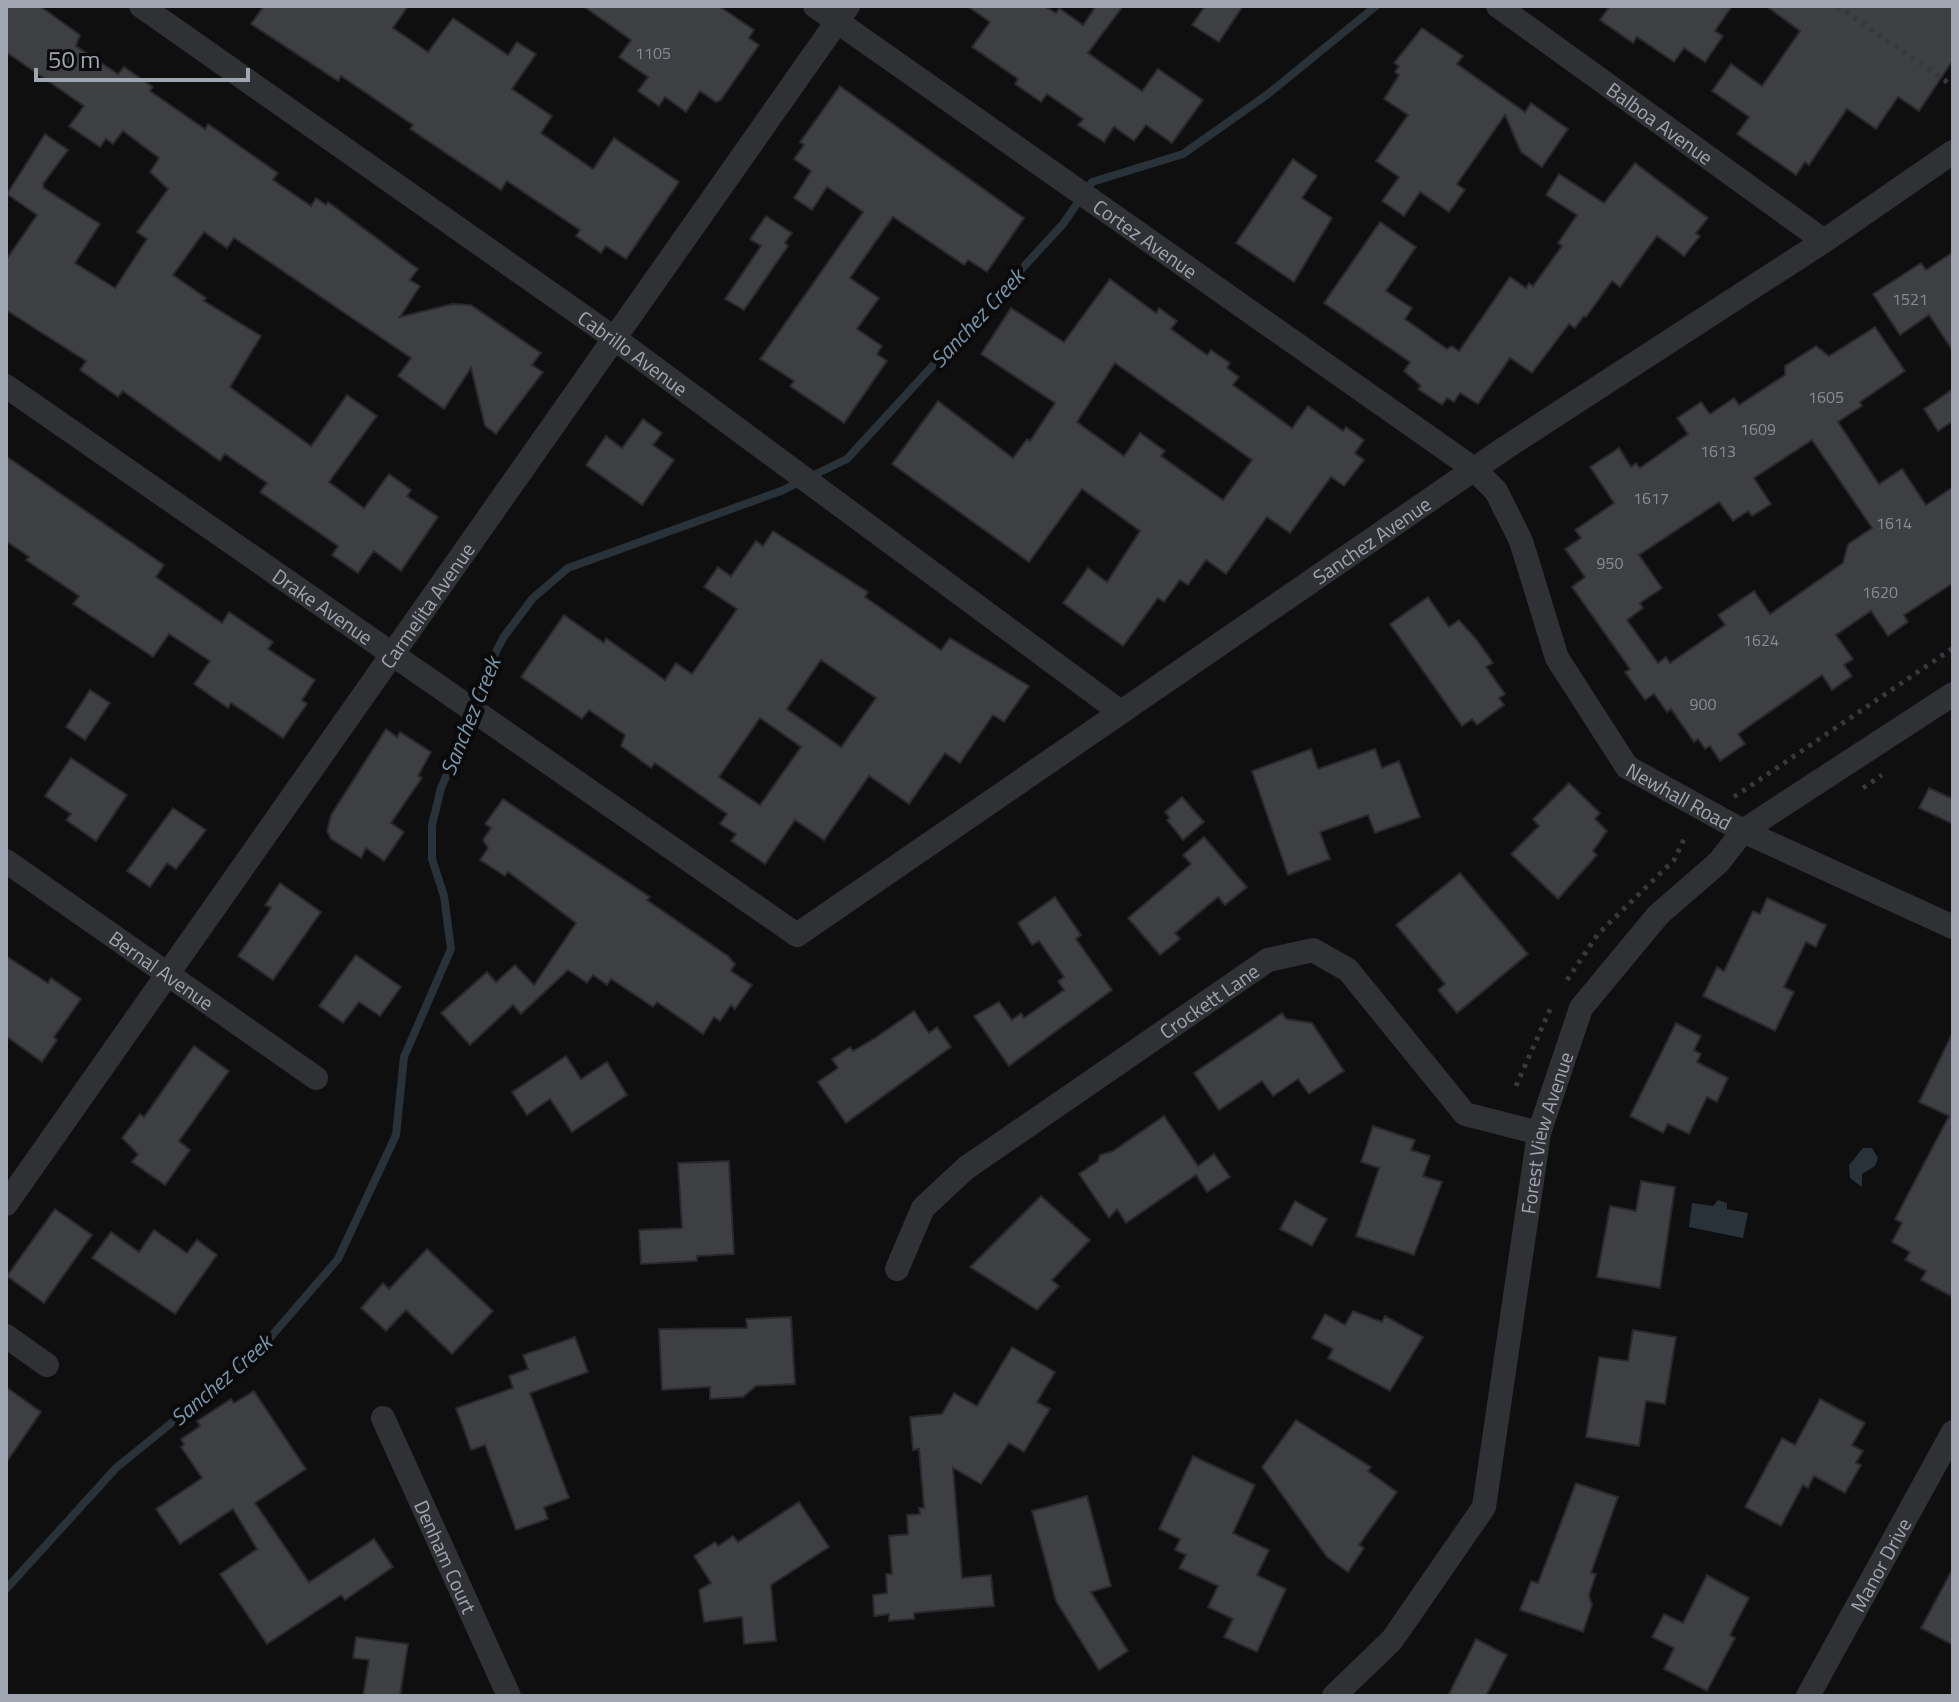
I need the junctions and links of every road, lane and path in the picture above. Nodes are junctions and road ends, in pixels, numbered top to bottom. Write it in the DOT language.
graph roads {
  1 [pos="141,6"];
  2 [pos="815,6"];
  3 [pos="1498,6"];
  4 [pos="1837,6"];
  5 [pos="843,14"];
  6 [pos="1953,86"];
  7 [pos="1953,152"];
  8 [pos="1824,241"];
  9 [pos="614,338"];
  10 [pos="6,386"];
  11 [pos="1474,469"];
  12 [pos="1953,648"];
  13 [pos="393,657"];
  14 [pos="1953,694"];
  15 [pos="1119,711"];
  16 [pos="1734,797"];
  17 [pos="1743,831"];
  18 [pos="6,861"];
  19 [pos="1953,927"];
  20 [pos="797,935"];
  21 [pos="166,973"];
  22 [pos="316,1078"];
  23 [pos="1539,1133"];
  24 [pos="6,1204"];
  25 [pos="897,1269"];
  26 [pos="6,1336"];
  27 [pos="47,1365"];
  28 [pos="383,1418"];
  29 [pos="1953,1432"];
  30 [pos="509,1696"];
  31 [pos="1334,1696"];
  32 [pos="1808,1696"];
  1 -- 9 [label="street, Cabrillo Avenue"];
  2 -- 5 [label="street, Cortez Avenue"];
  3 -- 8 [label="street, Balboa Avenue"];
  4 -- 6 [label="path"];
  5 -- 9 [label="street, Carmelita Avenue"];
  5 -- 11 [label="street, Cortez Avenue"];
  7 -- 8 [label="street, Sanchez Avenue"];
  8 -- 11 [label="street, Sanchez Avenue"];
  9 -- 13 [label="street, Carmelita Avenue"];
  9 -- 15 [label="street, Cabrillo Avenue"];
  10 -- 13 [label="street, Drake Avenue"];
  11 -- 15 [label="street, Sanchez Avenue"];
  11 -- 17 [label="street, Newhall Road"];
  12 -- 16 [label="path"];
  13 -- 20 [label="street, Drake Avenue"];
  13 -- 21 [label="street, Carmelita Avenue"];
  14 -- 17 [label="street, Forest View Avenue"];
  15 -- 20 [label="street, Sanchez Avenue"];
  17 -- 19 [label="street, Newhall Road"];
  17 -- 23 [label="street, Forest View Avenue"];
  18 -- 21 [label="street, Bernal Avenue"];
  21 -- 22 [label="street, Bernal Avenue"];
  21 -- 24 [label="street, Carmelita Avenue"];
  23 -- 25 [label="street, Crockett Lane"];
  23 -- 31 [label="street, Forest View Avenue"];
  26 -- 27 [label="street"];
  28 -- 30 [label="street, Denham Court"];
  29 -- 32 [label="street, Manor Drive"];
}
